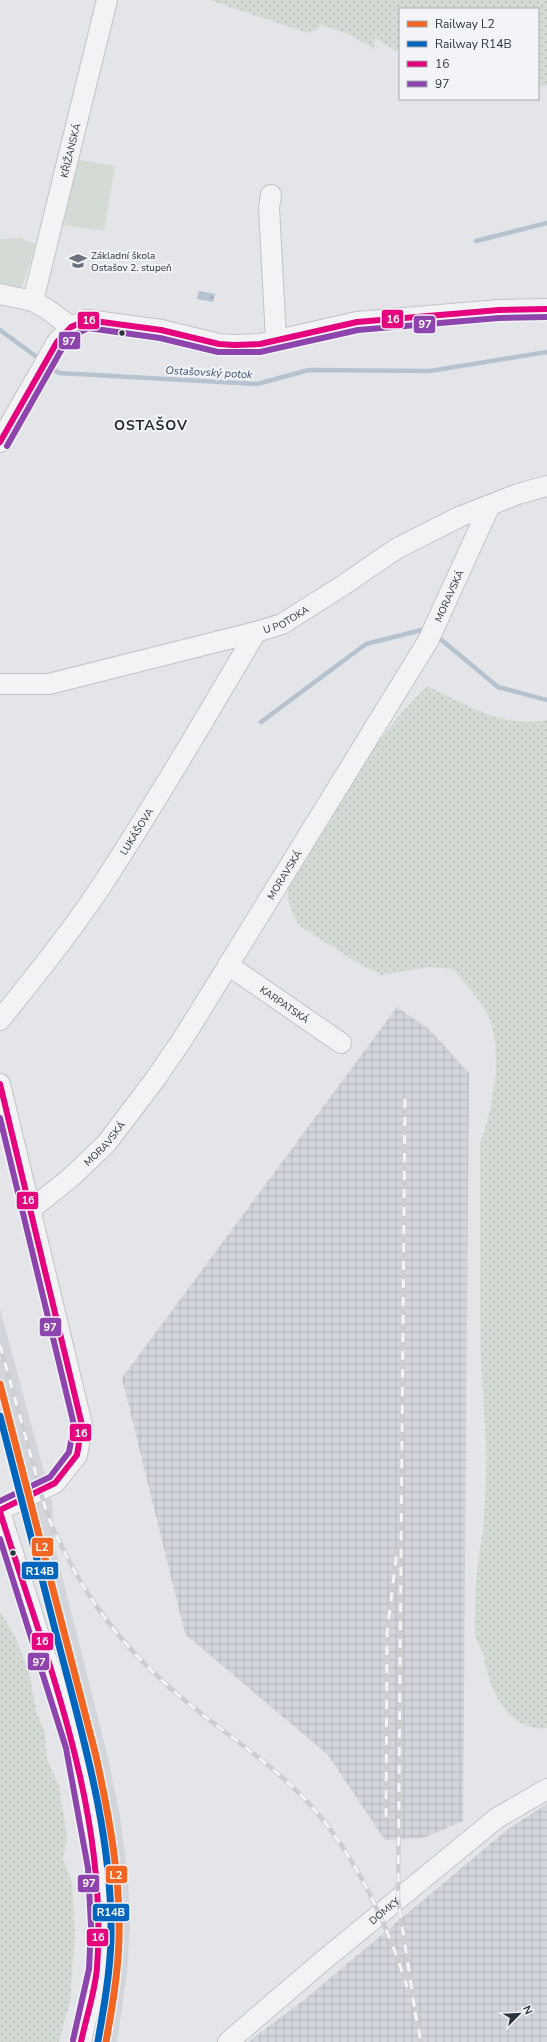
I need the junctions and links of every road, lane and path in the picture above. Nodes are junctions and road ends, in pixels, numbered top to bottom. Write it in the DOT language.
graph roads {
  1 [pos="107,0"];
  2 [pos="271,195"];
  3 [pos="0,294"];
  4 [pos="33,301"];
  5 [pos="547,309"];
  6 [pos="71,327"];
  7 [pos="276,340"];
  8 [pos="0,442"];
  9 [pos="547,486"];
  10 [pos="490,505"];
  11 [pos="256,632"];
  12 [pos="0,684"];
  13 [pos="228,965"];
  14 [pos="0,1020"];
  15 [pos="341,1043"];
  16 [pos="0,1084"];
  17 [pos="30,1210"];
  18 [pos="0,1511"];
  19 [pos="547,1789"];
  20 [pos="82,2042"];
  21 [pos="228,2042"];
  1 -- 4 [label="street, KŘIŽANSKÁ"];
  2 -- 7 [label="street"];
  3 -- 4 [label="street"];
  4 -- 6 [label="street"];
  5 -- 7 [label="street"];
  6 -- 7 [label="street"];
  6 -- 8 [label="street"];
  9 -- 10 [label="street, U POTOKA"];
  10 -- 11 [label="street, U POTOKA"];
  10 -- 13 [label="street, MORAVSKÁ"];
  11 -- 12 [label="street, U POTOKA"];
  11 -- 14 [label="street, LUKÁŠOVA"];
  13 -- 15 [label="street, KARPATSKÁ"];
  13 -- 17 [label="street, MORAVSKÁ"];
  16 -- 17 [label="street"];
  17 -- 18 [label="street"];
  18 -- 20 [label="street"];
  19 -- 21 [label="street, DOMKY"];
}
